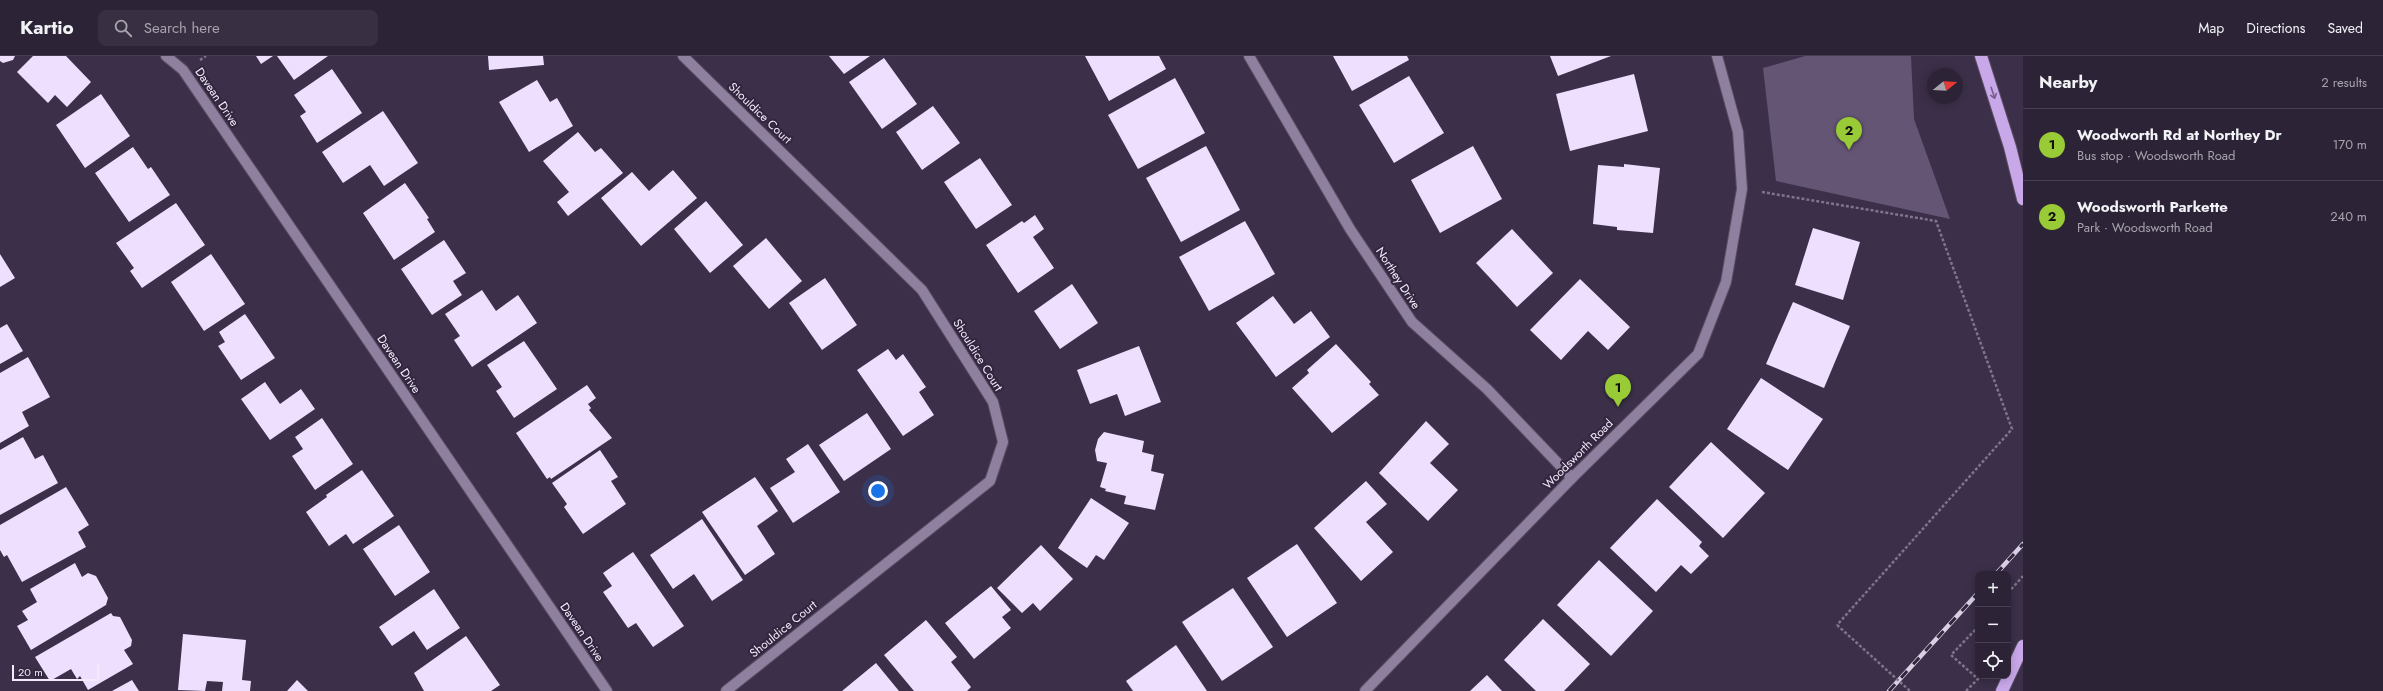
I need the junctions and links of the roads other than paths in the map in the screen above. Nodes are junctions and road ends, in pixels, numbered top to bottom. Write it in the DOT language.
graph roads {
  1 [pos="166,56"];
  2 [pos="683,56"];
  3 [pos="1249,56"];
  4 [pos="1716,56"];
  5 [pos="1981,56"];
  6 [pos="2023,199"];
  7 [pos="1572,478"];
  8 [pos="2023,646"];
  9 [pos="607,691"];
  10 [pos="726,691"];
  11 [pos="1365,691"];
  12 [pos="2002,691"];
  1 -- 9 [label="street, Davean Drive"];
  2 -- 10 [label="street, Shouldice Court"];
  3 -- 7 [label="street, Northey Drive"];
  4 -- 7 [label="street, Woodsworth Road"];
  5 -- 6 [label="highway, one-way"];
  7 -- 11 [label="street, Woodsworth Road"];
  8 -- 12 [label="highway"];
}
